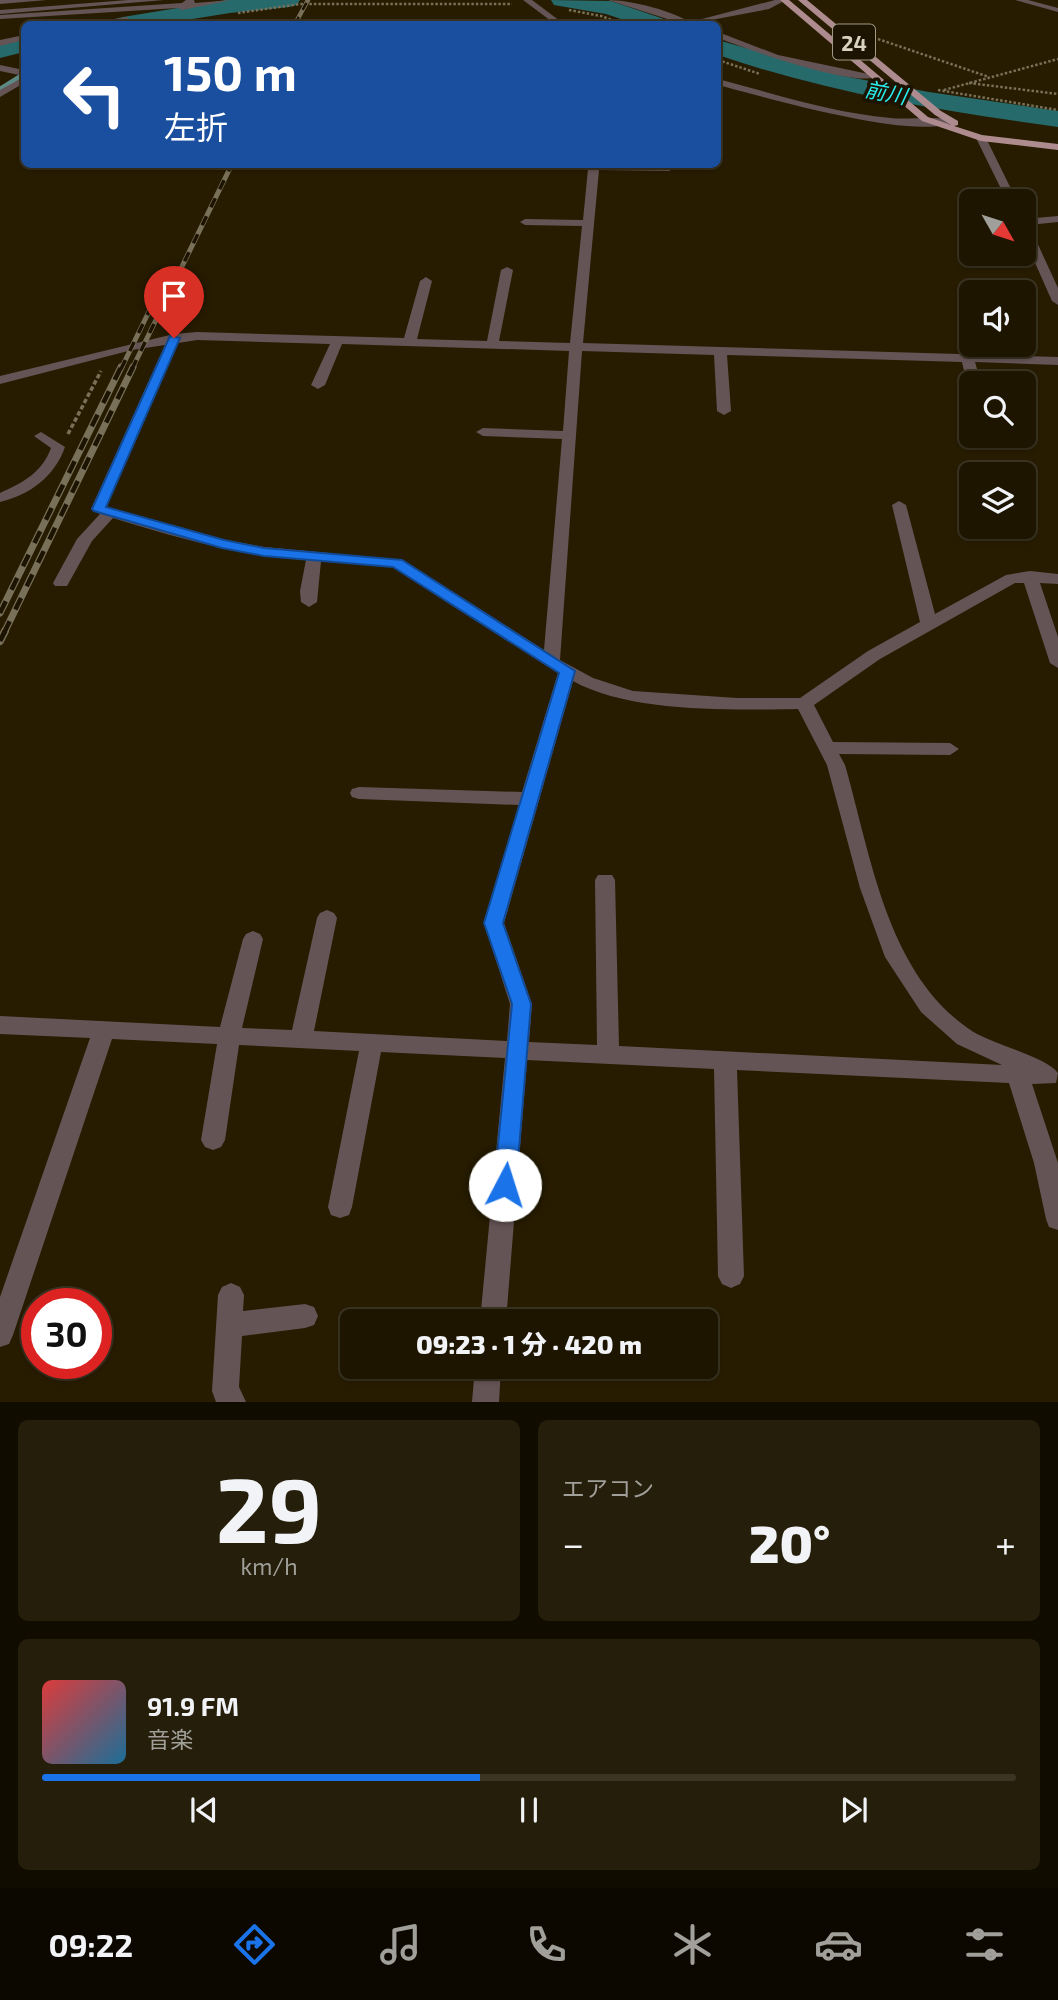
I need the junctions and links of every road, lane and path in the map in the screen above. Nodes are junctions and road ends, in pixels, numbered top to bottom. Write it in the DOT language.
graph roads {
  1 [pos="43,0"];
  2 [pos="113,0"];
  3 [pos="190,0"];
  4 [pos="228,0"];
  5 [pos="612,0"];
  6 [pos="783,0"];
  7 [pos="803,0"];
  8 [pos="1019,0"];
  9 [pos="742,1"];
  10 [pos="0,2"];
  11 [pos="530,3"];
  12 [pos="159,6"];
  13 [pos="766,7"];
  14 [pos="1058,10"];
  15 [pos="0,12"];
  16 [pos="227,15"];
  17 [pos="706,19"];
  18 [pos="106,21"];
  19 [pos="556,21"];
  20 [pos="614,21"];
  21 [pos="681,21"];
  22 [pos="844,34"];
  23 [pos="721,36"];
  24 [pos="21,39"];
  25 [pos="0,43"];
  26 [pos="1058,60"];
  27 [pos="721,61"];
  28 [pos="0,68"];
  29 [pos="21,74"];
  30 [pos="762,75"];
  31 [pos="21,77"];
  32 [pos="989,77"];
  33 [pos="876,78"];
  34 [pos="721,83"];
  35 [pos="964,83"];
  36 [pos="906,86"];
  37 [pos="942,91"];
  38 [pos="0,94"];
  39 [pos="1058,94"];
  40 [pos="1058,110"];
  41 [pos="950,121"];
  42 [pos="933,123"];
  43 [pos="981,138"];
  44 [pos="1012,141"];
  45 [pos="1058,147"];
  46 [pos="594,168"];
  47 [pos="644,168"];
  48 [pos="669,169"];
  49 [pos="1006,189"];
  50 [pos="1058,219"];
  51 [pos="525,222"];
  52 [pos="1036,222"];
  53 [pos="588,223"];
  54 [pos="1036,251"];
  55 [pos="507,270"];
  56 [pos="426,281"];
  57 [pos="1058,301"];
  58 [pos="174,338"];
  59 [pos="337,342"];
  60 [pos="409,344"];
  61 [pos="492,346"];
  62 [pos="576,348"];
  63 [pos="111,351"];
  64 [pos="720,352"];
  65 [pos="968,359"];
  66 [pos="1058,361"];
  67 [pos="971,371"];
  68 [pos="0,380"];
  69 [pos="318,385"];
  70 [pos="724,411"];
  71 [pos="483,432"];
  72 [pos="569,435"];
  73 [pos="41,436"];
  74 [pos="58,447"];
  75 [pos="0,498"];
  76 [pos="899,505"];
  77 [pos="111,512"];
  78 [pos="314,556"];
  79 [pos="1030,576"];
  80 [pos="1058,579"];
  81 [pos="61,583"];
  82 [pos="309,602"];
  83 [pos="929,624"];
  84 [pos="1058,663"];
  85 [pos="559,667"];
  86 [pos="804,704"];
  87 [pos="828,748"];
  88 [pos="950,749"];
  89 [pos="359,793"];
  90 [pos="529,799"];
  91 [pos="606,880"];
  92 [pos="327,918"];
  93 [pos="253,939"];
  94 [pos="0,1025"];
  95 [pos="103,1030"];
  96 [pos="229,1036"];
  97 [pos="301,1039"];
  98 [pos="372,1043"];
  99 [pos="518,1050"];
  100 [pos="608,1054"];
  101 [pos="724,1060"];
  102 [pos="1017,1074"];
  103 [pos="1053,1077"];
  104 [pos="213,1140"];
  105 [pos="340,1208"];
  106 [pos="1058,1219"];
  107 [pos="731,1276"];
  108 [pos="232,1295"];
  109 [pos="494,1309"];
  110 [pos="305,1317"];
  111 [pos="229,1325"];
  112 [pos="0,1335"];
  113 [pos="487,1379"];
  114 [pos="233,1402"];
  115 [pos="485,1402"];
  1 -- 10 [label="street"];
  2 -- 15 [label="street"];
  3 -- 12 [label="street"];
  4 -- 12 [label="street"];
  5 -- 21 [label="street"];
  6 -- 13 [label="street"];
  6 -- 33 [label="main road, 24"];
  7 -- 22 [label="main road, 24"];
  8 -- 14 [label="street"];
  9 -- 13 [label="street"];
  11 -- 16 [label="path"];
  11 -- 19 [label="street"];
  11 -- 20 [label="path"];
  12 -- 15 [label="street"];
  12 -- 18 [label="street"];
  13 -- 17 [label="street"];
  22 -- 32 [label="path"];
  22 -- 36 [label="main road, 24"];
  23 -- 33 [label="street"];
  24 -- 25 [label="street"];
  26 -- 32 [label="path"];
  27 -- 30 [label="path"];
  28 -- 29 [label="street"];
  31 -- 38 [label="street"];
  32 -- 35 [label="path"];
  33 -- 42 [label="main road, 24"];
  34 -- 42 [label="street"];
  35 -- 37 [label="path"];
  35 -- 39 [label="path"];
  36 -- 37 [label="path"];
  36 -- 41 [label="main road, 24"];
  37 -- 40 [label="path"];
  41 -- 42 [label="street"];
  41 -- 44 [label="main road, 24"];
  42 -- 43 [label="main road, 24"];
  43 -- 44 [label="main road, 24"];
  43 -- 49 [label="street"];
  44 -- 45 [label="main road, 24"];
  46 -- 53 [label="street"];
  47 -- 48 [label="street"];
  50 -- 52 [label="street"];
  51 -- 53 [label="street"];
  53 -- 62 [label="street"];
  54 -- 57 [label="street"];
  55 -- 61 [label="street"];
  56 -- 60 [label="street"];
  58 -- 59 [label="street"];
  58 -- 63 [label="street"];
  58 -- 77 [label="street"];
  59 -- 60 [label="street"];
  59 -- 69 [label="street"];
  60 -- 61 [label="street"];
  61 -- 62 [label="street"];
  62 -- 64 [label="street"];
  62 -- 72 [label="street"];
  63 -- 68 [label="street"];
  63 -- 74 [label="path"];
  64 -- 65 [label="street"];
  64 -- 70 [label="street"];
  65 -- 66 [label="street"];
  65 -- 67 [label="street"];
  71 -- 72 [label="street"];
  72 -- 85 [label="street"];
  73 -- 74 [label="street"];
  74 -- 75 [label="street"];
  76 -- 83 [label="street"];
  77 -- 78 [label="street"];
  77 -- 81 [label="street"];
  78 -- 82 [label="street"];
  78 -- 85 [label="street"];
  79 -- 80 [label="street"];
  79 -- 83 [label="street"];
  79 -- 84 [label="street"];
  83 -- 86 [label="street"];
  85 -- 86 [label="street"];
  85 -- 90 [label="street"];
  86 -- 87 [label="street"];
  87 -- 88 [label="street"];
  87 -- 103 [label="street"];
  89 -- 90 [label="street"];
  90 -- 99 [label="street"];
  91 -- 100 [label="street"];
  92 -- 97 [label="street"];
  93 -- 96 [label="street"];
  94 -- 95 [label="street"];
  95 -- 96 [label="street"];
  95 -- 112 [label="street"];
  96 -- 97 [label="street"];
  96 -- 104 [label="street"];
  97 -- 98 [label="street"];
  98 -- 99 [label="street"];
  98 -- 105 [label="street"];
  99 -- 100 [label="street"];
  99 -- 109 [label="street"];
  100 -- 101 [label="street"];
  101 -- 102 [label="street"];
  101 -- 107 [label="street"];
  102 -- 103 [label="street"];
  102 -- 106 [label="street"];
  108 -- 111 [label="street"];
  110 -- 111 [label="street"];
  111 -- 114 [label="street"];
  113 -- 115 [label="street"];
}
